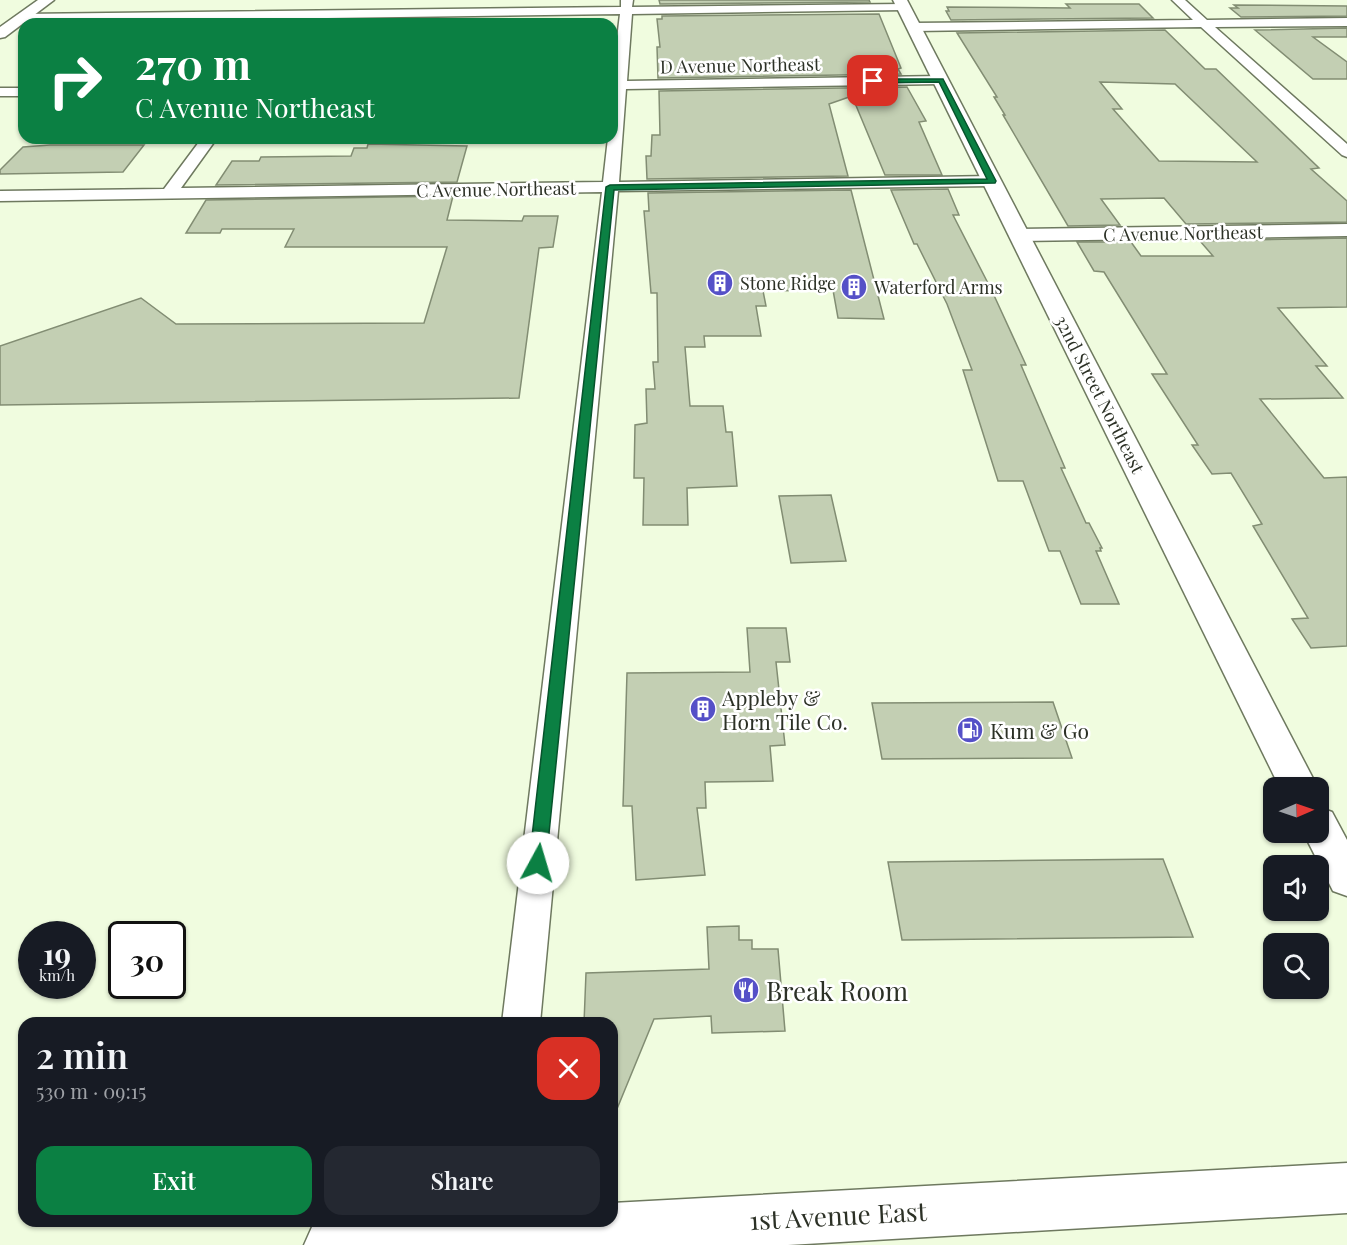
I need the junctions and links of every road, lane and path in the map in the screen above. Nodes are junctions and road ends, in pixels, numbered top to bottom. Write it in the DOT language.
graph roads {
  1 [pos="47,0"];
  2 [pos="320,0"];
  3 [pos="1178,0"];
  4 [pos="902,3"];
  5 [pos="626,5"];
  6 [pos="23,18"];
  7 [pos="305,18"];
  8 [pos="327,18"];
  9 [pos="18,21"];
  10 [pos="1347,22"];
  11 [pos="1204,24"];
  12 [pos="914,27"];
  13 [pos="0,34"];
  14 [pos="618,68"];
  15 [pos="941,80"];
  16 [pos="618,84"];
  17 [pos="0,92"];
  18 [pos="18,92"];
  19 [pos="206,144"];
  20 [pos="613,144"];
  21 [pos="1347,152"];
  22 [pos="992,181"];
  23 [pos="610,187"];
  24 [pos="169,193"];
  25 [pos="0,196"];
  26 [pos="1347,230"];
  27 [pos="1020,235"];
  28 [pos="1293,777"];
  29 [pos="1328,843"];
  30 [pos="1347,879"];
  31 [pos="522,1017"];
  32 [pos="1347,1188"];
  33 [pos="618,1222"];
  34 [pos="520,1227"];
  35 [pos="499,1228"];
  36 [pos="330,1245"];
  1 -- 6 [label="main road"];
  2 -- 7 [label="street"];
  3 -- 11 [label="street"];
  4 -- 5 [label="street"];
  4 -- 12 [label="main road, 32nd Street Northeast"];
  5 -- 8 [label="street"];
  5 -- 14 [label="street"];
  9 -- 13 [label="main road"];
  10 -- 11 [label="street"];
  11 -- 12 [label="street"];
  11 -- 21 [label="street"];
  12 -- 15 [label="main road, 32nd Street Northeast"];
  15 -- 16 [label="street, D Avenue Northeast"];
  15 -- 22 [label="main road, 32nd Street Northeast"];
  17 -- 18 [label="street"];
  19 -- 24 [label="street"];
  20 -- 23 [label="street"];
  22 -- 23 [label="street, C Avenue Northeast"];
  22 -- 27 [label="main road, 32nd Street Northeast"];
  23 -- 24 [label="street, C Avenue Northeast"];
  23 -- 31 [label="street"];
  24 -- 25 [label="street, C Avenue Northeast"];
  26 -- 27 [label="main road, C Avenue Northeast"];
  27 -- 28 [label="main road, 32nd Street Northeast"];
  29 -- 30 [label="main road"];
  32 -- 33 [label="main road, 1st Avenue East"];
  34 -- 35 [label="main road, 1st Avenue East"];
  35 -- 36 [label="main road, 1st Avenue East"];
}
